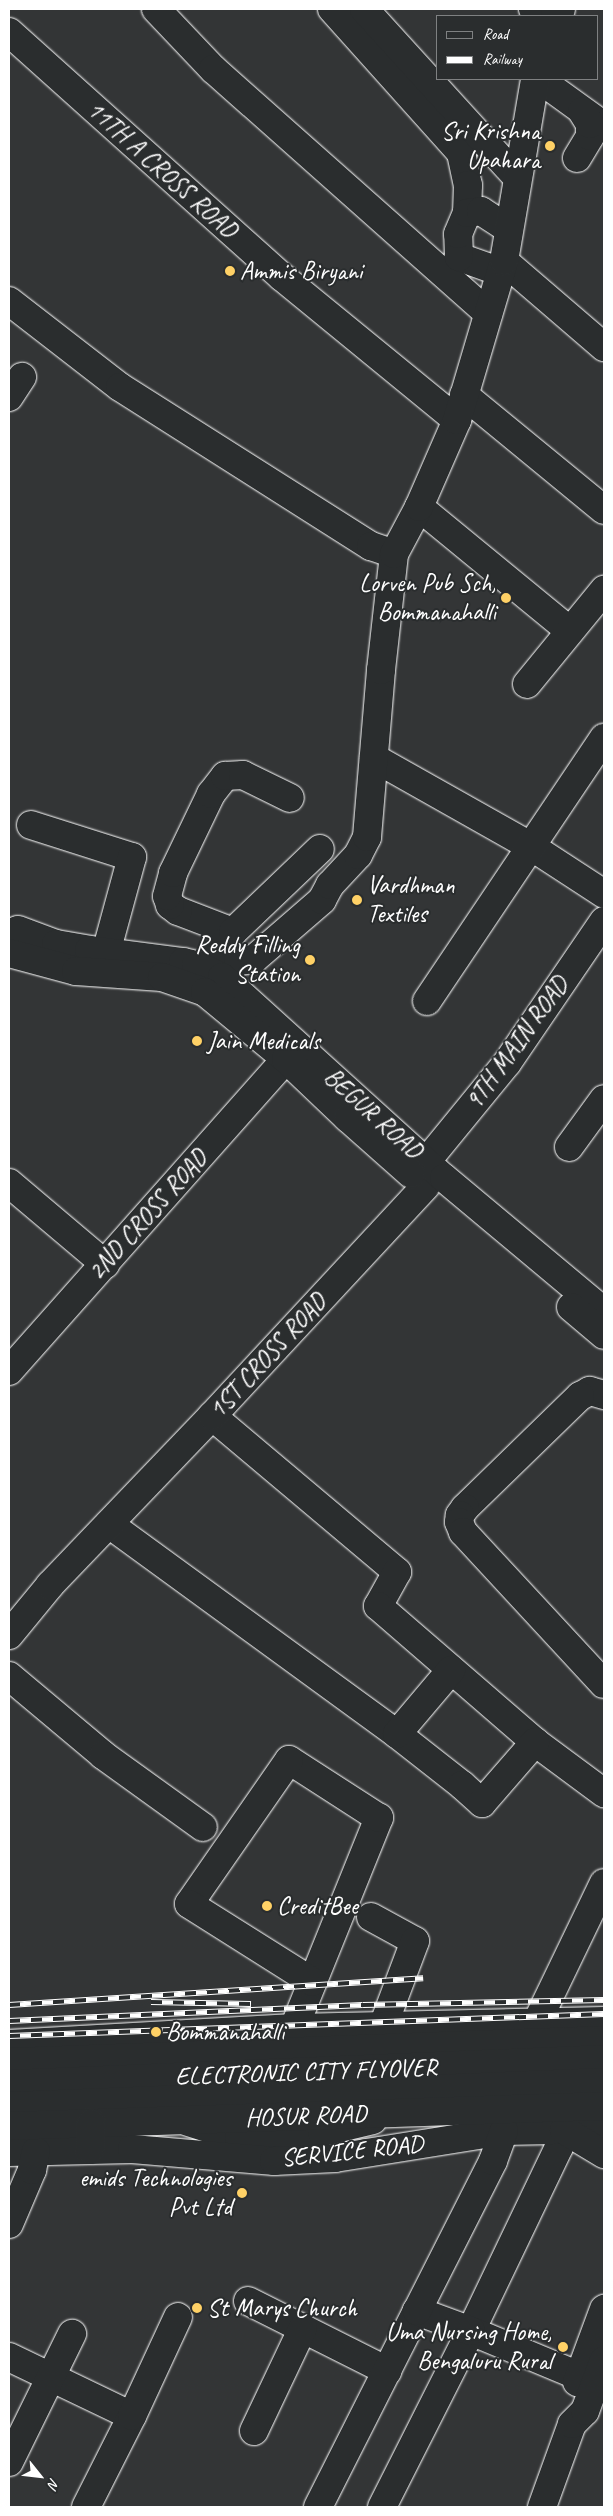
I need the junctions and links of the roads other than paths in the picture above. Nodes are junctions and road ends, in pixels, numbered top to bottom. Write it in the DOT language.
graph roads {
  1 [pos="156,9"];
  2 [pos="332,9"];
  3 [pos="364,9"];
  4 [pos="9,32"];
  5 [pos="537,80"];
  6 [pos="538,80"];
  7 [pos="582,110"];
  8 [pos="604,126"];
  9 [pos="577,158"];
  10 [pos="518,177"];
  11 [pos="467,213"];
  12 [pos="506,227"];
  13 [pos="500,267"];
  14 [pos="9,300"];
  15 [pos="488,313"];
  16 [pos="604,347"];
  17 [pos="460,408"];
  18 [pos="419,507"];
  19 [pos="604,510"];
  20 [pos="394,554"];
  21 [pos="604,590"];
  22 [pos="570,632"];
  23 [pos="526,684"];
  24 [pos="604,738"];
  25 [pos="374,758"];
  26 [pos="290,798"];
  27 [pos="31,825"];
  28 [pos="532,847"];
  29 [pos="320,849"];
  30 [pos="604,894"];
  31 [pos="604,921"];
  32 [pos="233,932"];
  33 [pos="9,933"];
  34 [pos="9,953"];
  35 [pos="106,953"];
  36 [pos="218,975"];
  37 [pos="427,1001"];
  38 [pos="286,1059"];
  39 [pos="604,1099"];
  40 [pos="569,1147"];
  41 [pos="426,1174"];
  42 [pos="9,1182"];
  43 [pos="105,1264"];
  44 [pos="604,1312"];
  45 [pos="604,1335"];
  46 [pos="9,1371"];
  47 [pos="604,1395"];
  48 [pos="212,1416"];
  49 [pos="109,1524"];
  50 [pos="9,1635"];
  51 [pos="450,1670"];
  52 [pos="9,1676"];
  53 [pos="604,1684"];
  54 [pos="397,1734"];
  55 [pos="535,1742"];
  56 [pos="604,1793"];
  57 [pos="203,1827"];
  58 [pos="604,1883"];
  59 [pos="371,1917"];
  60 [pos="312,1982"];
  61 [pos="604,2021"];
  62 [pos="537,2022"];
  63 [pos="383,2026"];
  64 [pos="294,2028"];
  65 [pos="604,2040"];
  66 [pos="9,2044"];
  67 [pos="604,2059"];
  68 [pos="9,2062"];
  69 [pos="604,2082"];
  70 [pos="9,2084"];
  71 [pos="9,2106"];
  72 [pos="604,2106"];
  73 [pos="91,2123"];
  74 [pos="9,2126"];
  75 [pos="604,2129"];
  76 [pos="562,2130"];
  77 [pos="504,2131"];
  78 [pos="90,2150"];
  79 [pos="36,2151"];
  80 [pos="9,2152"];
  81 [pos="604,2154"];
  82 [pos="9,2224"];
  83 [pos="248,2301"];
  84 [pos="604,2309"];
  85 [pos="417,2311"];
  86 [pos="178,2317"];
  87 [pos="303,2328"];
  88 [pos="471,2331"];
  89 [pos="72,2334"];
  90 [pos="9,2357"];
  91 [pos="604,2360"];
  92 [pos="387,2371"];
  93 [pos="579,2376"];
  94 [pos="50,2378"];
  95 [pos="132,2416"];
  96 [pos="572,2424"];
  97 [pos="254,2431"];
  98 [pos="9,2462"];
  99 [pos="86,2507"];
  100 [pos="318,2507"];
  101 [pos="382,2507"];
  102 [pos="542,2507"];
  1 -- 15 [label="main road"];
  2 -- 11 [label="main road"];
  3 -- 10 [label="main road"];
  4 -- 17 [label="main road, 11TH A CROSS ROAD"];
  5 -- 10 [label="main road"];
  6 -- 7 [label="main road"];
  7 -- 8 [label="main road"];
  7 -- 9 [label="main road"];
  10 -- 12 [label="main road"];
  11 -- 12 [label="main road"];
  11 -- 13 [label="main road"];
  12 -- 13 [label="main road"];
  13 -- 15 [label="main road"];
  13 -- 16 [label="main road"];
  14 -- 20 [label="main road"];
  15 -- 17 [label="main road"];
  17 -- 18 [label="main road"];
  17 -- 19 [label="main road, 11TH A CROSS ROAD"];
  18 -- 20 [label="main road"];
  18 -- 22 [label="main road"];
  20 -- 25 [label="main road"];
  21 -- 22 [label="main road"];
  22 -- 23 [label="main road"];
  24 -- 28 [label="main road"];
  25 -- 28 [label="main road"];
  25 -- 36 [label="main road"];
  26 -- 32 [label="main road"];
  27 -- 35 [label="main road"];
  28 -- 30 [label="main road"];
  28 -- 37 [label="main road"];
  29 -- 32 [label="main road"];
  31 -- 41 [label="main road, 9TH MAIN ROAD"];
  32 -- 36 [label="main road"];
  33 -- 35 [label="main road, BEGUR ROAD"];
  34 -- 36 [label="main road, BEGUR ROAD"];
  35 -- 36 [label="main road, BEGUR ROAD"];
  36 -- 38 [label="main road, BEGUR ROAD"];
  36 -- 41 [label="main road, BEGUR ROAD"];
  38 -- 41 [label="main road, BEGUR ROAD"];
  38 -- 43 [label="main road, 2ND CROSS ROAD"];
  39 -- 40 [label="main road"];
  41 -- 44 [label="main road, BEGUR ROAD"];
  41 -- 45 [label="main road, BEGUR ROAD"];
  41 -- 48 [label="main road, 1ST CROSS ROAD"];
  42 -- 43 [label="main road"];
  43 -- 46 [label="main road, 2ND CROSS ROAD"];
  47 -- 53 [label="main road"];
  48 -- 49 [label="main road, 1ST CROSS ROAD"];
  48 -- 51 [label="main road"];
  49 -- 50 [label="main road, 1ST CROSS ROAD"];
  49 -- 54 [label="main road"];
  51 -- 54 [label="main road"];
  51 -- 55 [label="main road"];
  52 -- 57 [label="main road"];
  54 -- 55 [label="main road"];
  55 -- 56 [label="main road"];
  58 -- 62 [label="main road"];
  59 -- 63 [label="main road"];
  60 -- 60 [label="main road"];
  60 -- 64 [label="main road"];
  61 -- 62 [label="main road"];
  62 -- 63 [label="main road"];
  63 -- 64 [label="main road"];
  64 -- 66 [label="main road"];
  65 -- 68 [label="main road"];
  67 -- 70 [label="main road, ELECTRONIC CITY FLYOVER"];
  69 -- 71 [label="main road, ELECTRONIC CITY FLYOVER"];
  72 -- 73 [label="main road, HOSUR ROAD"];
  73 -- 74 [label="main road, HOSUR ROAD"];
  73 -- 78 [label="main road"];
  75 -- 76 [label="main road, SERVICE ROAD"];
  76 -- 77 [label="main road, SERVICE ROAD"];
  76 -- 81 [label="main road"];
  76 -- 88 [label="main road"];
  77 -- 78 [label="main road, SERVICE ROAD"];
  77 -- 85 [label="main road"];
  78 -- 79 [label="main road, SERVICE ROAD"];
  79 -- 80 [label="main road, SERVICE ROAD"];
  79 -- 82 [label="main road"];
  83 -- 87 [label="main road"];
  84 -- 93 [label="main road"];
  85 -- 88 [label="main road"];
  85 -- 92 [label="main road"];
  86 -- 95 [label="main road"];
  87 -- 92 [label="main road"];
  87 -- 97 [label="main road"];
  88 -- 93 [label="main road"];
  88 -- 101 [label="main road"];
  89 -- 94 [label="main road"];
  90 -- 94 [label="main road"];
  91 -- 96 [label="main road"];
  92 -- 100 [label="main road"];
  93 -- 96 [label="main road"];
  94 -- 95 [label="main road"];
  94 -- 98 [label="main road"];
  95 -- 99 [label="main road"];
  96 -- 102 [label="main road"];
}
